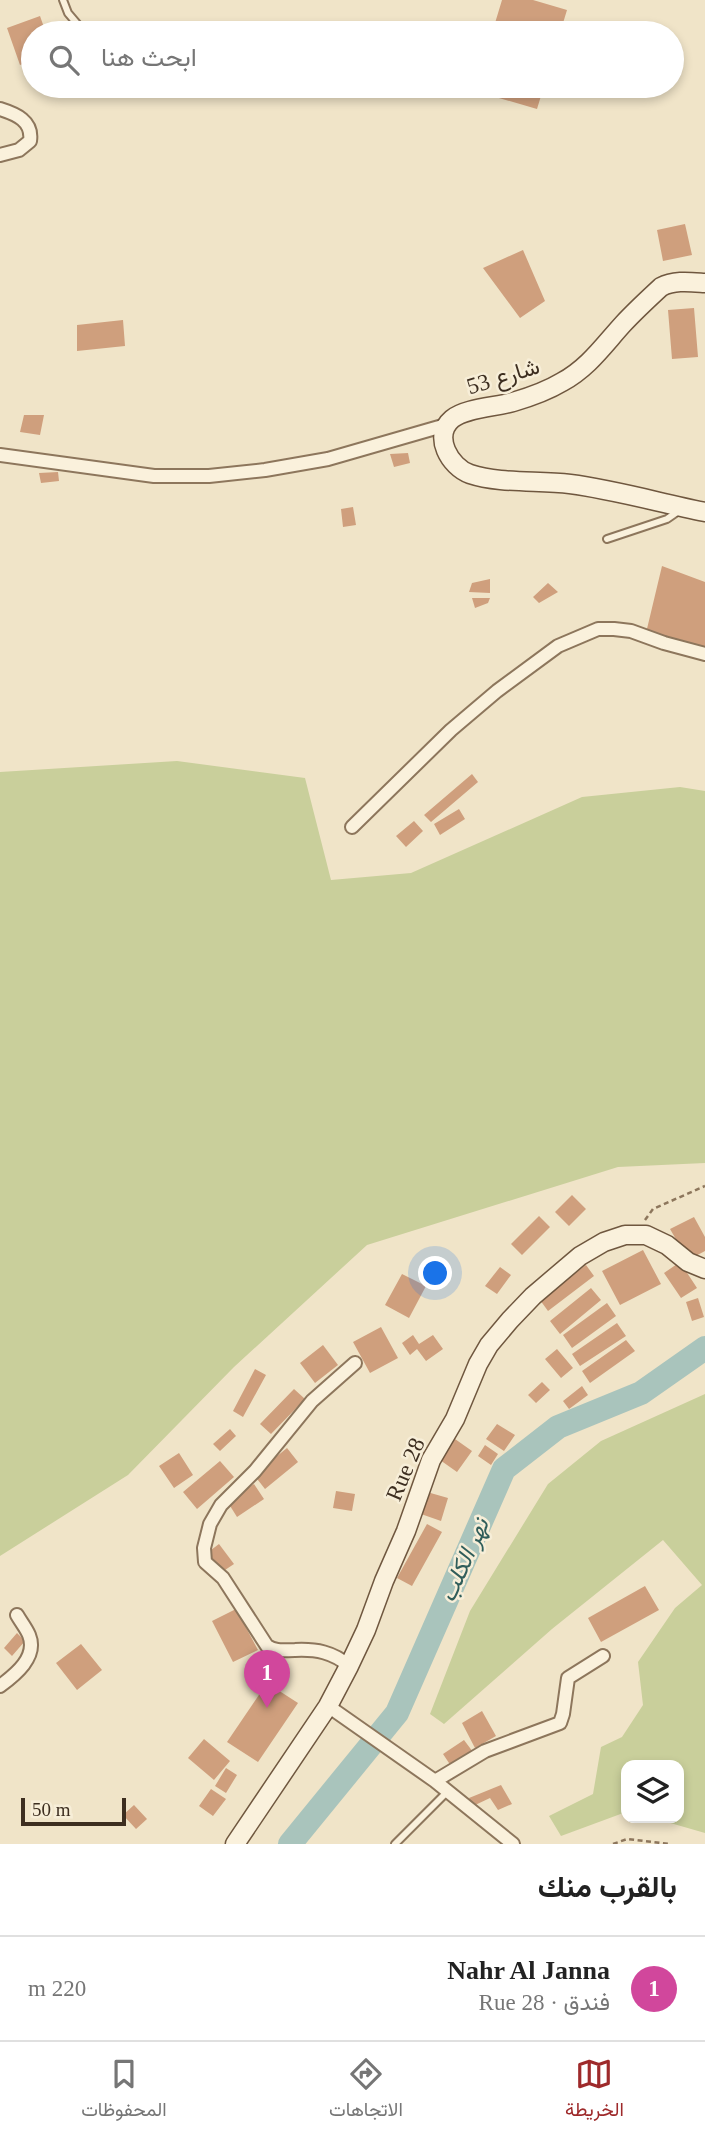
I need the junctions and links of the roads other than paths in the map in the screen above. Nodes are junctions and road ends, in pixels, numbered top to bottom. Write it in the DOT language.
graph roads {
  1 [pos="63,0"];
  2 [pos="75,21"];
  3 [pos="0,109"];
  4 [pos="0,155"];
  5 [pos="705,283"];
  6 [pos="446,425"];
  7 [pos="0,454"];
  8 [pos="684,508"];
  9 [pos="705,512"];
  10 [pos="607,539"];
  11 [pos="705,654"];
  12 [pos="352,827"];
  13 [pos="705,1269"];
  14 [pos="355,1363"];
  15 [pos="18,1615"];
  16 [pos="603,1656"];
  17 [pos="349,1666"];
  18 [pos="0,1686"];
  19 [pos="328,1706"];
  20 [pos="435,1781"];
  21 [pos="448,1791"];
  22 [pos="236,1844"];
  23 [pos="395,1844"];
  24 [pos="513,1844"];
  1 -- 2 [label="lane"];
  3 -- 4 [label="street"];
  5 -- 6 [label="street, شارع 53"];
  6 -- 7 [label="street"];
  6 -- 8 [label="street"];
  8 -- 9 [label="street"];
  8 -- 10 [label="lane"];
  11 -- 12 [label="street"];
  13 -- 17 [label="street, Rue 28"];
  14 -- 17 [label="street"];
  15 -- 18 [label="street"];
  16 -- 20 [label="street"];
  17 -- 19 [label="street, Rue 28"];
  19 -- 20 [label="street"];
  19 -- 22 [label="street, Rue 28"];
  20 -- 21 [label="street"];
  21 -- 23 [label="lane"];
  21 -- 24 [label="street"];
}
